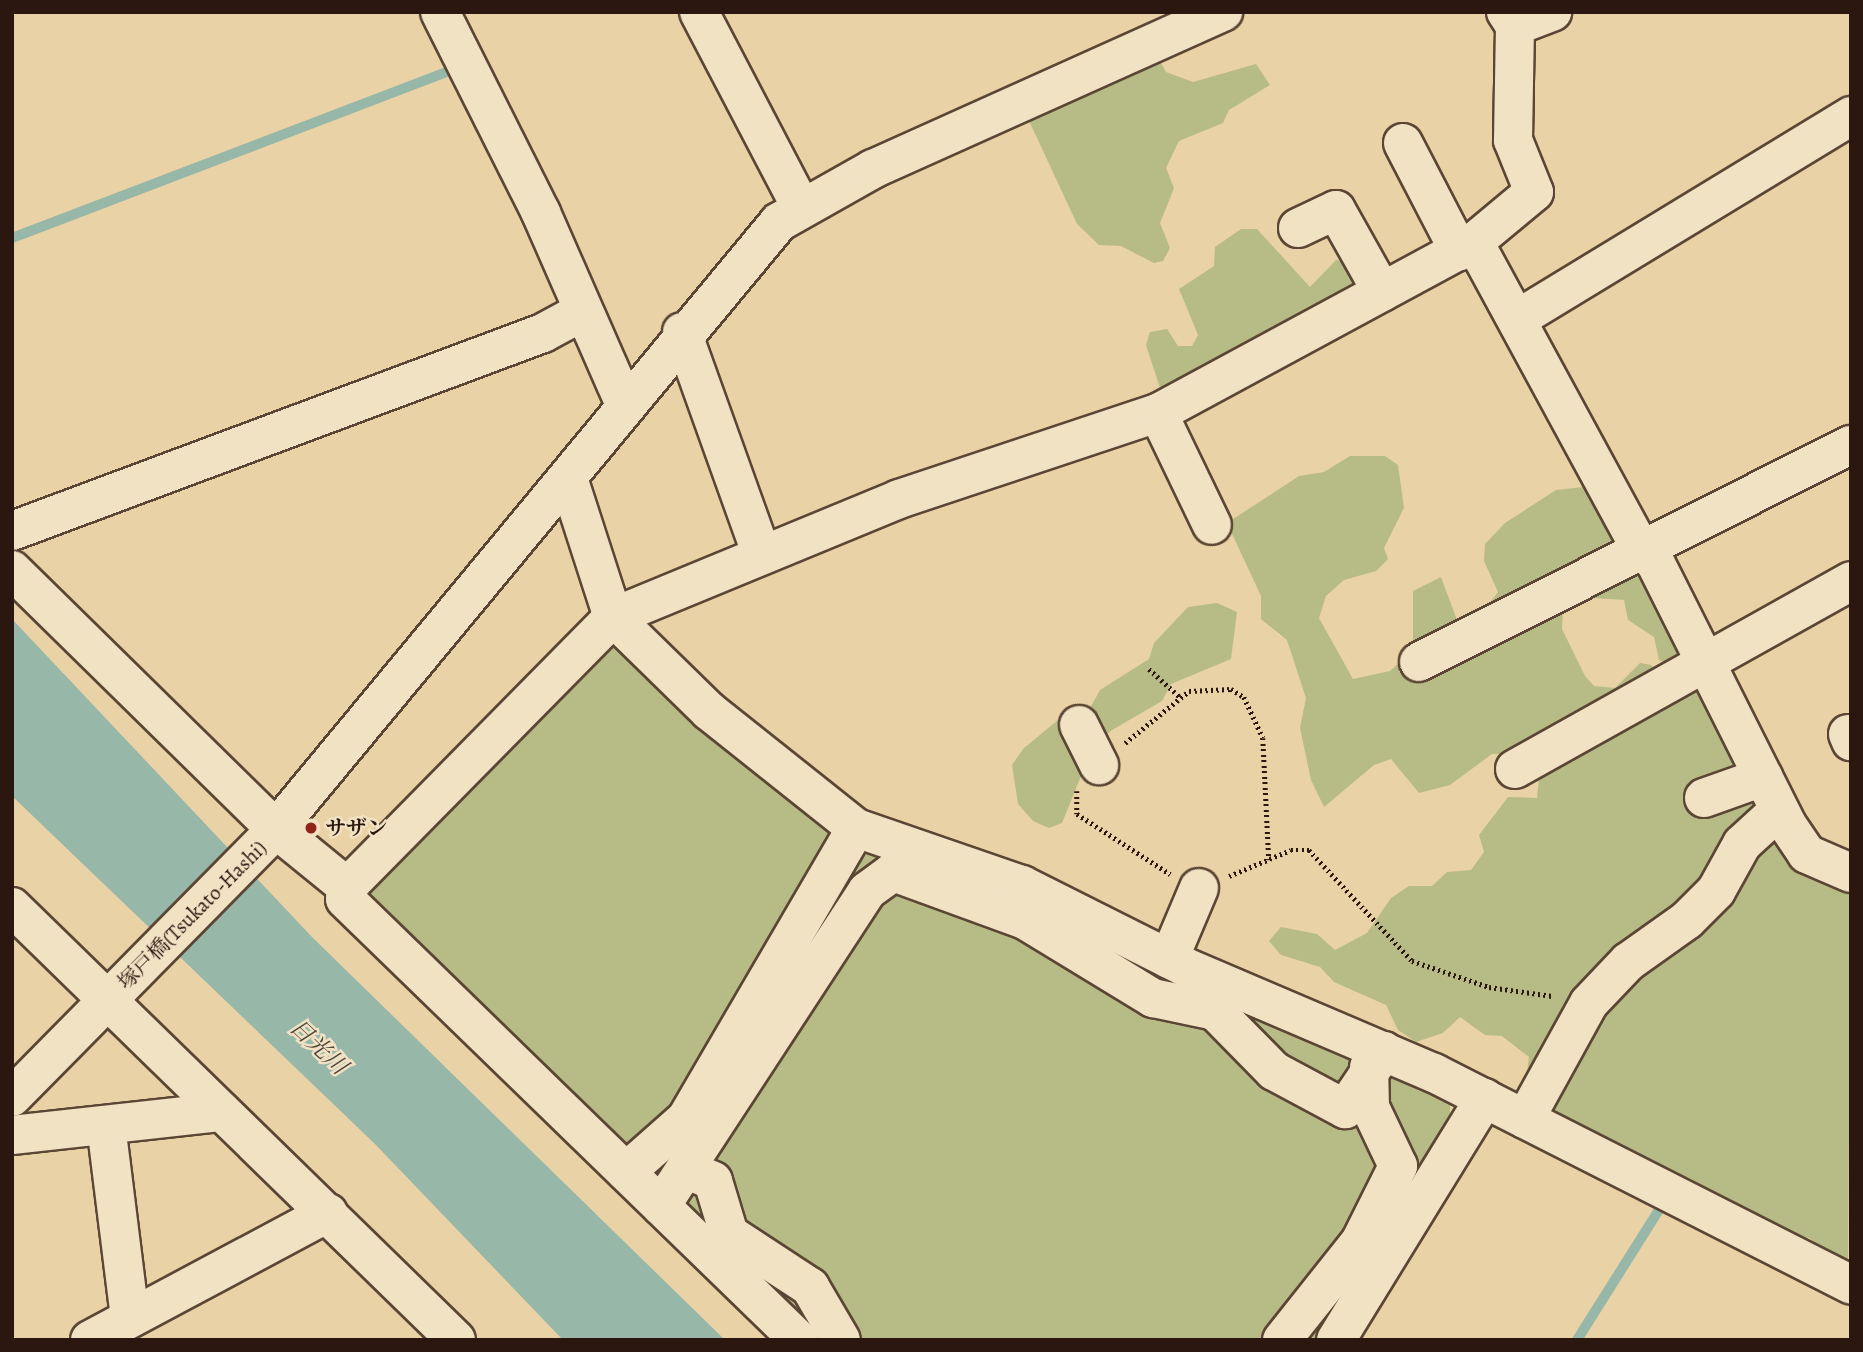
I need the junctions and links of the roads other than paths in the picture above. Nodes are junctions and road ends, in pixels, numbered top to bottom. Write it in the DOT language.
graph roads {
  1 [pos="440,12"];
  2 [pos="699,12"];
  3 [pos="1223,12"];
  4 [pos="1552,12"];
  5 [pos="1510,19"];
  6 [pos="1159,25"];
  7 [pos="1851,116"];
  8 [pos="1403,143"];
  9 [pos="801,207"];
  10 [pos="1298,228"];
  11 [pos="1467,246"];
  12 [pos="1382,292"];
  13 [pos="580,313"];
  14 [pos="1519,318"];
  15 [pos="682,332"];
  16 [pos="624,402"];
  17 [pos="1158,413"];
  18 [pos="1851,446"];
  19 [pos="568,478"];
  20 [pos="1212,525"];
  21 [pos="12,531"];
  22 [pos="1642,551"];
  23 [pos="761,555"];
  24 [pos="12,570"];
  25 [pos="1851,581"];
  26 [pos="613,617"];
  27 [pos="1704,661"];
  28 [pos="1419,662"];
  29 [pos="1079,725"];
  30 [pos="1099,765"];
  31 [pos="1515,769"];
  32 [pos="1771,794"];
  33 [pos="1704,799"];
  34 [pos="856,828"];
  35 [pos="276,830"];
  36 [pos="835,871"];
  37 [pos="1851,873"];
  38 [pos="347,887"];
  39 [pos="1199,888"];
  40 [pos="867,891"];
  41 [pos="12,907"];
  42 [pos="1168,958"];
  43 [pos="107,1001"];
  44 [pos="772,1008"];
  45 [pos="1376,1059"];
  46 [pos="18,1081"];
  47 [pos="1485,1098"];
  48 [pos="222,1112"];
  49 [pos="1525,1119"];
  50 [pos="106,1125"];
  51 [pos="12,1135"];
  52 [pos="690,1171"];
  53 [pos="626,1172"];
  54 [pos="661,1206"];
  55 [pos="328,1213"];
  56 [pos="1851,1285"];
  57 [pos="130,1317"];
  58 [pos="90,1340"];
  59 [pos="456,1340"];
  60 [pos="799,1340"];
  61 [pos="841,1340"];
  62 [pos="1282,1340"];
  63 [pos="1336,1340"];
  1 -- 13 [label="street"];
  2 -- 9 [label="street"];
  3 -- 6 [label="street, 塚戸橋(Tsukato-Hashi)"];
  4 -- 5 [label="street"];
  5 -- 11 [label="street"];
  6 -- 9 [label="street, 塚戸橋(Tsukato-Hashi)"];
  7 -- 14 [label="street"];
  8 -- 11 [label="street"];
  9 -- 15 [label="street, 塚戸橋(Tsukato-Hashi)"];
  10 -- 12 [label="street"];
  11 -- 12 [label="street"];
  11 -- 14 [label="street"];
  12 -- 17 [label="street"];
  13 -- 16 [label="street"];
  13 -- 21 [label="street"];
  14 -- 22 [label="street"];
  15 -- 16 [label="street, 塚戸橋(Tsukato-Hashi)"];
  15 -- 23 [label="street"];
  16 -- 19 [label="street, 塚戸橋(Tsukato-Hashi)"];
  17 -- 20 [label="street"];
  17 -- 23 [label="street"];
  18 -- 22 [label="street"];
  19 -- 26 [label="street"];
  19 -- 35 [label="street, 塚戸橋(Tsukato-Hashi)"];
  22 -- 27 [label="street"];
  22 -- 28 [label="street"];
  23 -- 26 [label="street"];
  24 -- 35 [label="street"];
  25 -- 27 [label="street"];
  26 -- 34 [label="street"];
  26 -- 38 [label="street"];
  27 -- 31 [label="street"];
  27 -- 32 [label="street"];
  29 -- 30 [label="street"];
  32 -- 33 [label="street"];
  32 -- 37 [label="street"];
  32 -- 49 [label="street"];
  34 -- 36 [label="street"];
  34 -- 42 [label="street"];
  35 -- 38 [label="street"];
  35 -- 43 [label="street, 塚戸橋(Tsukato-Hashi)"];
  36 -- 40 [label="street"];
  36 -- 44 [label="street"];
  38 -- 53 [label="street"];
  39 -- 42 [label="street"];
  40 -- 44 [label="street"];
  40 -- 45 [label="street"];
  41 -- 43 [label="street"];
  42 -- 45 [label="street"];
  43 -- 46 [label="street, 塚戸橋(Tsukato-Hashi)"];
  43 -- 48 [label="street"];
  44 -- 52 [label="street"];
  44 -- 53 [label="street"];
  45 -- 47 [label="street"];
  45 -- 62 [label="street"];
  47 -- 49 [label="street"];
  47 -- 63 [label="street"];
  48 -- 50 [label="street"];
  48 -- 55 [label="street"];
  49 -- 56 [label="street"];
  50 -- 51 [label="street"];
  50 -- 57 [label="street"];
  52 -- 54 [label="street"];
  52 -- 61 [label="street"];
  53 -- 54 [label="street"];
  54 -- 60 [label="street"];
  55 -- 57 [label="street"];
  55 -- 59 [label="street"];
  57 -- 58 [label="street"];
}
